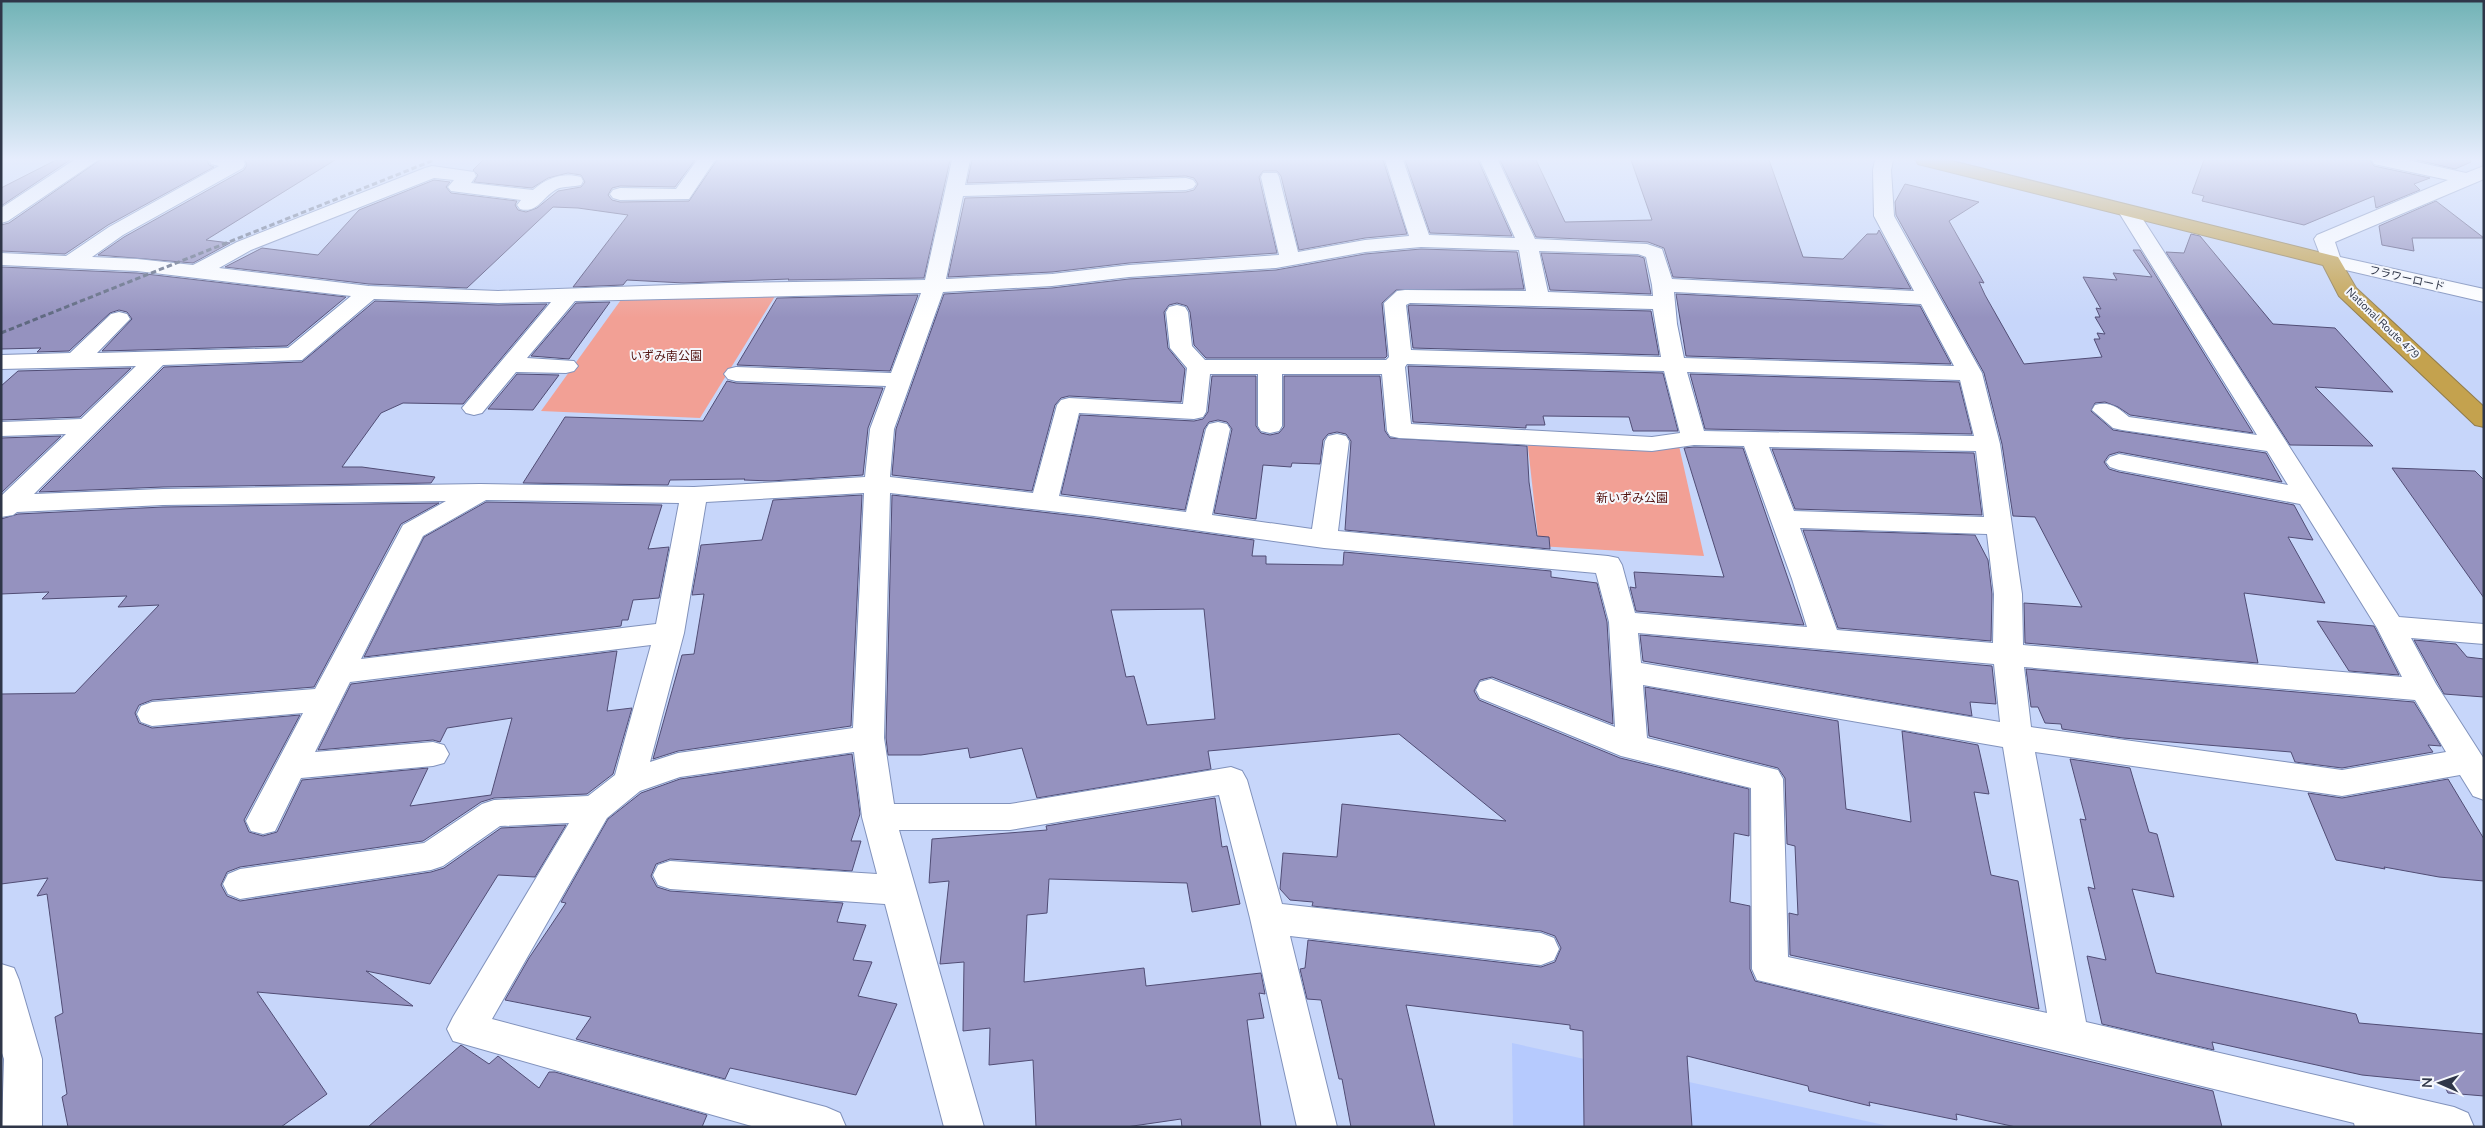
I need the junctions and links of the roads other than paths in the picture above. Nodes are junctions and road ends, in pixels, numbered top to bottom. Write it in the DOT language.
graph roads {
  1 [pos="149,213"];
  2 [pos="329,213"];
  3 [pos="949,213"];
  4 [pos="1276,213"];
  5 [pos="1412,213"];
  6 [pos="1513,213"];
  7 [pos="1884,213"];
  8 [pos="2129,213"];
  9 [pos="2135,213"];
  10 [pos="2391,213"];
  11 [pos="1421,241"];
  12 [pos="1528,245"];
  13 [pos="1,259"];
  14 [pos="72,261"];
  15 [pos="2331,261"];
  16 [pos="1284,267"];
  17 [pos="196,272"];
  18 [pos="934,286"];
  19 [pos="369,292"];
  20 [pos="569,294"];
  21 [pos="1663,294"];
  22 [pos="2484,296"];
  23 [pos="1538,298"];
  24 [pos="1927,298"];
  25 [pos="1177,312"];
  26 [pos="118,318"];
  27 [pos="157,358"];
  28 [pos="76,360"];
  29 [pos="1,362"];
  30 [pos="1396,362"];
  31 [pos="1674,364"];
  32 [pos="510,365"];
  33 [pos="566,366"];
  34 [pos="1199,367"];
  35 [pos="1270,367"];
  36 [pos="1970,373"];
  37 [pos="736,374"];
  38 [pos="901,380"];
  39 [pos="474,408"];
  40 [pos="2104,410"];
  41 [pos="2484,420"];
  42 [pos="88,426"];
  43 [pos="1270,426"];
  44 [pos="1,429"];
  45 [pos="1218,429"];
  46 [pos="1694,438"];
  47 [pos="1754,440"];
  48 [pos="1337,441"];
  49 [pos="1988,444"];
  50 [pos="2275,445"];
  51 [pos="2119,462"];
  52 [pos="877,484"];
  53 [pos="480,492"];
  54 [pos="694,495"];
  55 [pos="2308,497"];
  56 [pos="1044,502"];
  57 [pos="4,507"];
  58 [pos="1784,519"];
  59 [pos="1197,523"];
  60 [pos="1999,526"];
  61 [pos="1324,539"];
  62 [pos="1622,622"];
  63 [pos="2390,626"];
  64 [pos="669,633"];
  65 [pos="2484,634"];
  66 [pos="1826,639"];
  67 [pos="2008,656"];
  68 [pos="1626,670"];
  69 [pos="340,672"];
  70 [pos="1491,690"];
  71 [pos="2424,690"];
  72 [pos="326,700"];
  73 [pos="152,714"];
  74 [pos="868,738"];
  75 [pos="2017,738"];
  76 [pos="1632,747"];
  77 [pos="433,754"];
  78 [pos="2468,761"];
  79 [pos="291,766"];
  80 [pos="629,782"];
  81 [pos="2484,787"];
  82 [pos="595,809"];
  83 [pos="879,817"];
  84 [pos="263,821"];
  85 [pos="670,876"];
  86 [pos="240,884"];
  87 [pos="899,890"];
  88 [pos="1268,918"];
  89 [pos="1541,949"];
  90 [pos="1,980"];
  91 [pos="2070,1036"];
  92 [pos="2372,1118"];
  93 [pos="22,1127"];
  94 [pos="826,1127"];
  95 [pos="964,1127"];
  96 [pos="1317,1127"];
  97 [pos="2454,1127"];
  1 -- 14 [label="street"];
  2 -- 17 [label="street"];
  3 -- 18 [label="street"];
  4 -- 16 [label="street"];
  5 -- 11 [label="street"];
  6 -- 12 [label="street"];
  7 -- 24 [label="street"];
  8 -- 50 [label="street"];
  9 -- 15 [label="highway"];
  10 -- 15 [label="street"];
  11 -- 12 [label="street"];
  11 -- 16 [label="street"];
  12 -- 21 [label="street"];
  12 -- 23 [label="street"];
  13 -- 14 [label="street"];
  14 -- 17 [label="street"];
  15 -- 22 [label="street, フラワーロード"];
  15 -- 41 [label="highway, National Route 479"];
  16 -- 18 [label="street"];
  17 -- 19 [label="street"];
  18 -- 20 [label="street"];
  18 -- 38 [label="street"];
  19 -- 20 [label="street"];
  19 -- 27 [label="street"];
  20 -- 32 [label="street"];
  21 -- 23 [label="street"];
  21 -- 24 [label="street"];
  21 -- 31 [label="street"];
  23 -- 30 [label="street"];
  24 -- 36 [label="street"];
  25 -- 34 [label="street"];
  26 -- 28 [label="street"];
  27 -- 28 [label="street"];
  27 -- 42 [label="street"];
  28 -- 29 [label="street"];
  30 -- 31 [label="street"];
  30 -- 35 [label="street"];
  30 -- 46 [label="street"];
  31 -- 36 [label="street"];
  31 -- 46 [label="street"];
  32 -- 33 [label="street"];
  32 -- 39 [label="street"];
  34 -- 35 [label="street"];
  34 -- 56 [label="street"];
  35 -- 43 [label="street"];
  36 -- 49 [label="street"];
  37 -- 38 [label="street"];
  38 -- 52 [label="street"];
  40 -- 50 [label="street"];
  42 -- 44 [label="street"];
  42 -- 57 [label="street"];
  45 -- 59 [label="street"];
  46 -- 47 [label="street"];
  47 -- 49 [label="street"];
  47 -- 58 [label="street"];
  48 -- 61 [label="street"];
  49 -- 60 [label="street"];
  50 -- 55 [label="street"];
  51 -- 55 [label="street"];
  52 -- 54 [label="street"];
  52 -- 56 [label="street"];
  52 -- 74 [label="street"];
  53 -- 54 [label="street"];
  53 -- 57 [label="street"];
  53 -- 69 [label="street"];
  54 -- 64 [label="street"];
  55 -- 63 [label="street"];
  56 -- 59 [label="street"];
  58 -- 60 [label="street"];
  58 -- 66 [label="street"];
  59 -- 61 [label="street"];
  60 -- 67 [label="street"];
  61 -- 62 [label="street"];
  62 -- 66 [label="street"];
  62 -- 68 [label="street"];
  63 -- 65 [label="street"];
  63 -- 71 [label="street"];
  64 -- 69 [label="street"];
  64 -- 80 [label="street"];
  66 -- 67 [label="street"];
  67 -- 71 [label="street"];
  67 -- 75 [label="street"];
  68 -- 75 [label="street"];
  68 -- 76 [label="street"];
  69 -- 72 [label="street"];
  70 -- 76 [label="street"];
  71 -- 78 [label="street"];
  72 -- 73 [label="street"];
  72 -- 79 [label="street"];
  74 -- 80 [label="street"];
  74 -- 83 [label="street"];
  75 -- 78 [label="street"];
  75 -- 91 [label="street"];
  76 -- 91 [label="street"];
  77 -- 79 [label="street"];
  78 -- 81 [label="street"];
  79 -- 84 [label="street"];
  80 -- 82 [label="street"];
  82 -- 86 [label="street"];
  82 -- 94 [label="street"];
  83 -- 87 [label="street"];
  83 -- 88 [label="street"];
  85 -- 87 [label="street"];
  87 -- 95 [label="street"];
  88 -- 89 [label="street"];
  88 -- 96 [label="street"];
  90 -- 93 [label="street"];
  91 -- 92 [label="street"];
  92 -- 97 [label="street"];
}
